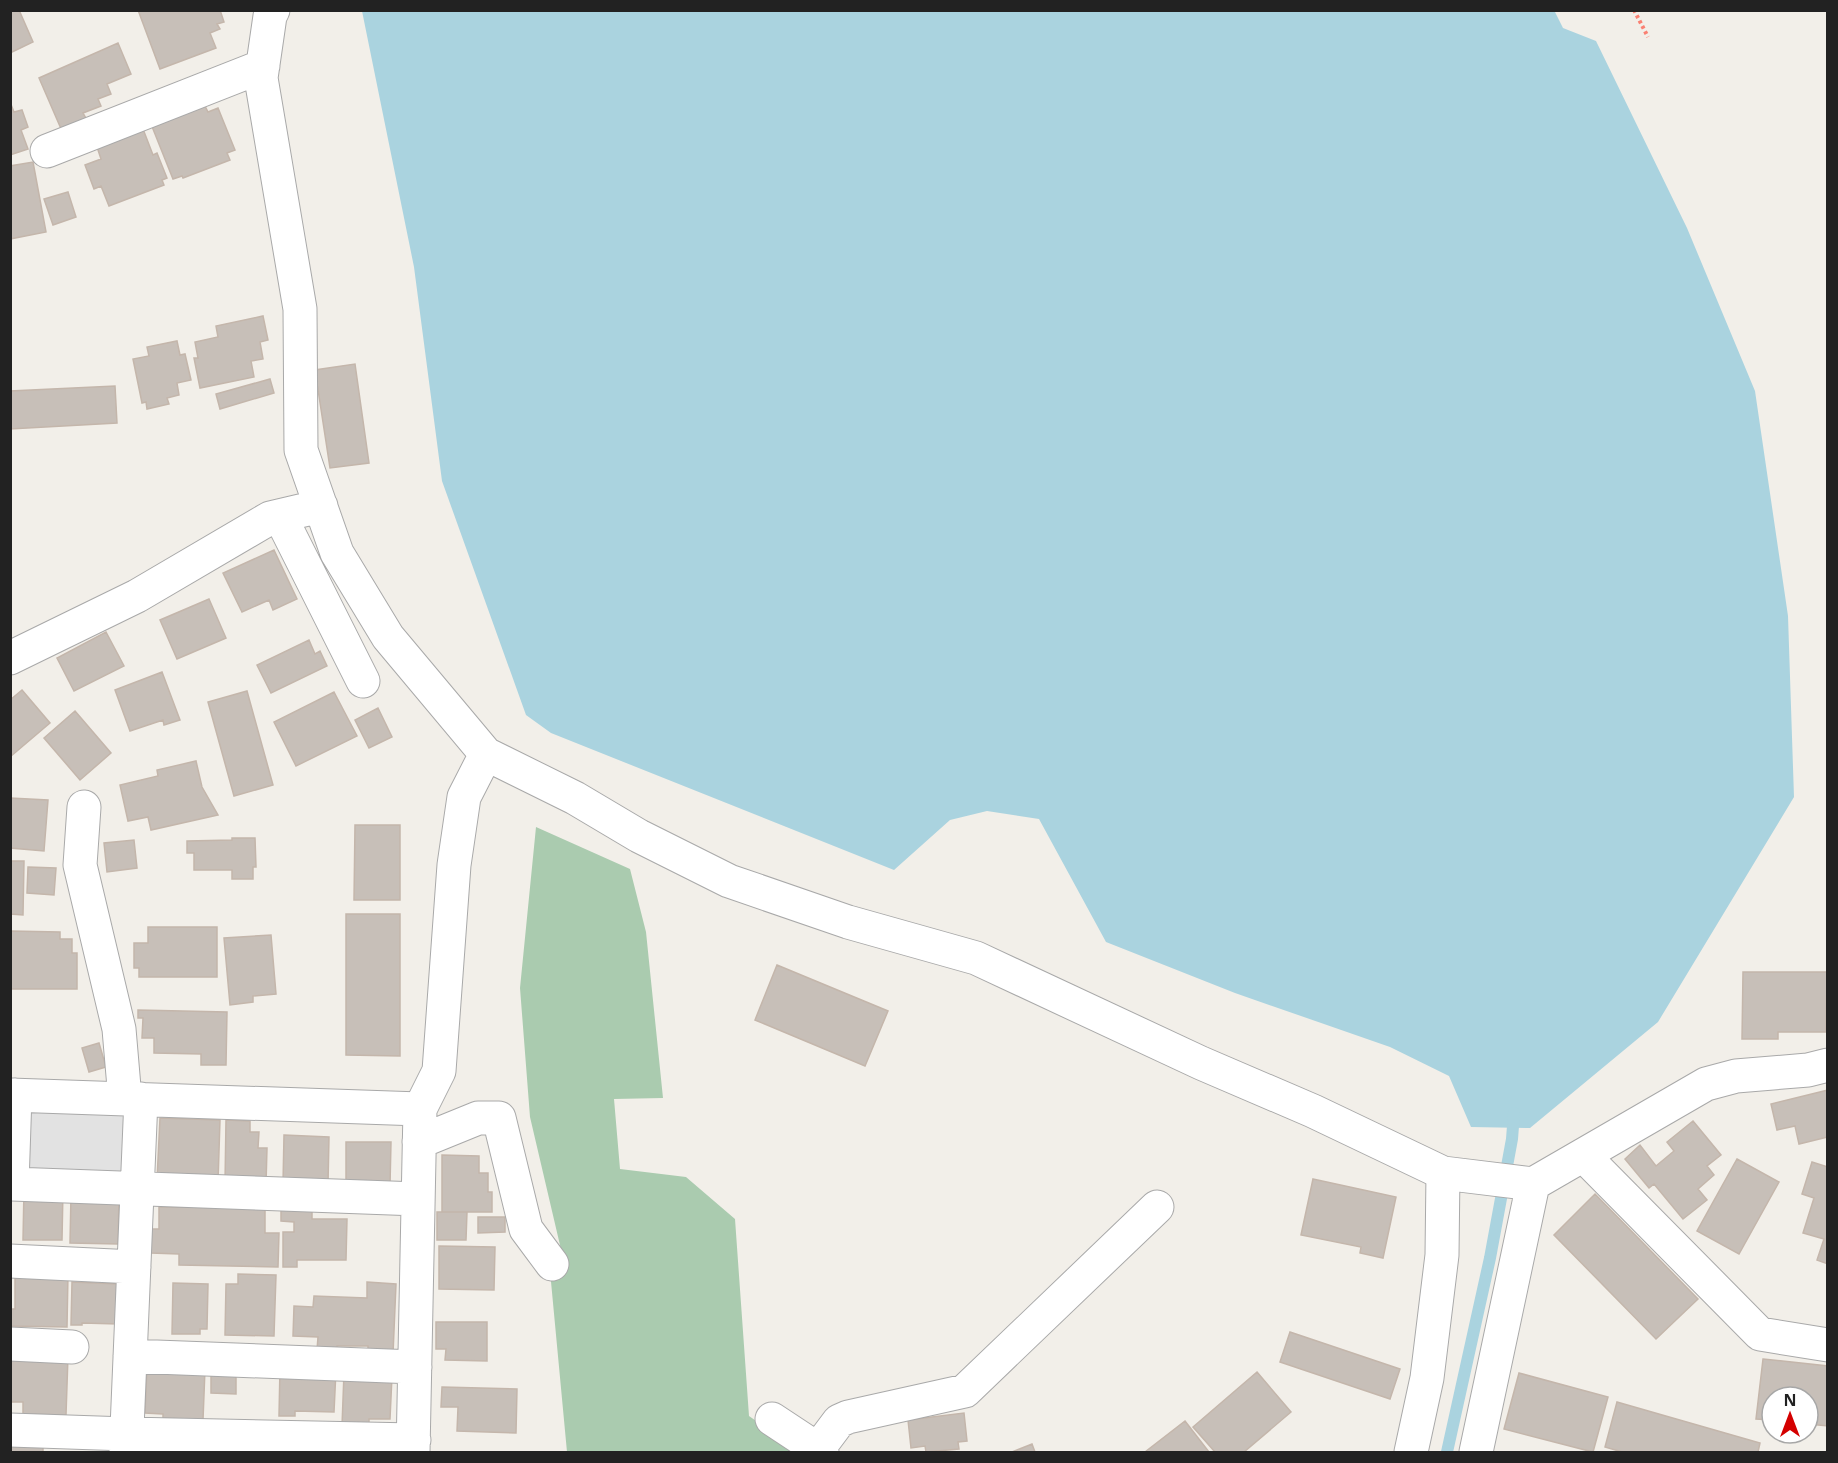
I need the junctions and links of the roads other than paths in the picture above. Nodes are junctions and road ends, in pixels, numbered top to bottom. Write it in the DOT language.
graph roads {
  1 [pos="273,10"];
  2 [pos="263,66"];
  3 [pos="47,151"];
  4 [pos="321,506"];
  5 [pos="280,516"];
  6 [pos="10,658"];
  7 [pos="363,681"];
  8 [pos="486,754"];
  9 [pos="84,807"];
  10 [pos="1827,1065"];
  11 [pos="13,1095"];
  12 [pos="133,1098"];
  13 [pos="420,1108"];
  14 [pos="419,1142"];
  15 [pos="1584,1156"];
  16 [pos="1443,1173"];
  17 [pos="1525,1183"];
  18 [pos="137,1189"];
  19 [pos="418,1199"];
  20 [pos="1156,1207"];
  21 [pos="10,1261"];
  22 [pos="552,1264"];
  23 [pos="134,1267"];
  24 [pos="10,1344"];
  25 [pos="1827,1345"];
  26 [pos="72,1347"];
  27 [pos="130,1356"];
  28 [pos="415,1367"];
  29 [pos="772,1419"];
  30 [pos="10,1430"];
  31 [pos="126,1443"];
  32 [pos="413,1446"];
  33 [pos="820,1451"];
  34 [pos="1411,1452"];
  35 [pos="1476,1452"];
  1 -- 2 [label="street"];
  2 -- 3 [label="street"];
  2 -- 4 [label="street"];
  4 -- 5 [label="street"];
  4 -- 8 [label="street"];
  5 -- 6 [label="street"];
  5 -- 7 [label="street"];
  8 -- 13 [label="street"];
  8 -- 16 [label="street"];
  9 -- 12 [label="street"];
  10 -- 15 [label="street"];
  11 -- 12 [label="street"];
  11 -- 18 [label="street"];
  12 -- 13 [label="street"];
  12 -- 18 [label="street"];
  13 -- 14 [label="street"];
  14 -- 19 [label="street"];
  14 -- 22 [label="street"];
  15 -- 17 [label="street"];
  15 -- 25 [label="street"];
  16 -- 17 [label="street"];
  16 -- 34 [label="street"];
  17 -- 35 [label="street"];
  18 -- 19 [label="street"];
  18 -- 23 [label="street"];
  19 -- 28 [label="street"];
  20 -- 33 [label="street"];
  21 -- 23 [label="street"];
  23 -- 27 [label="street"];
  24 -- 26 [label="street"];
  27 -- 28 [label="street"];
  27 -- 31 [label="street"];
  28 -- 32 [label="street"];
  29 -- 33 [label="street"];
  30 -- 31 [label="street"];
  31 -- 32 [label="street"];
}
